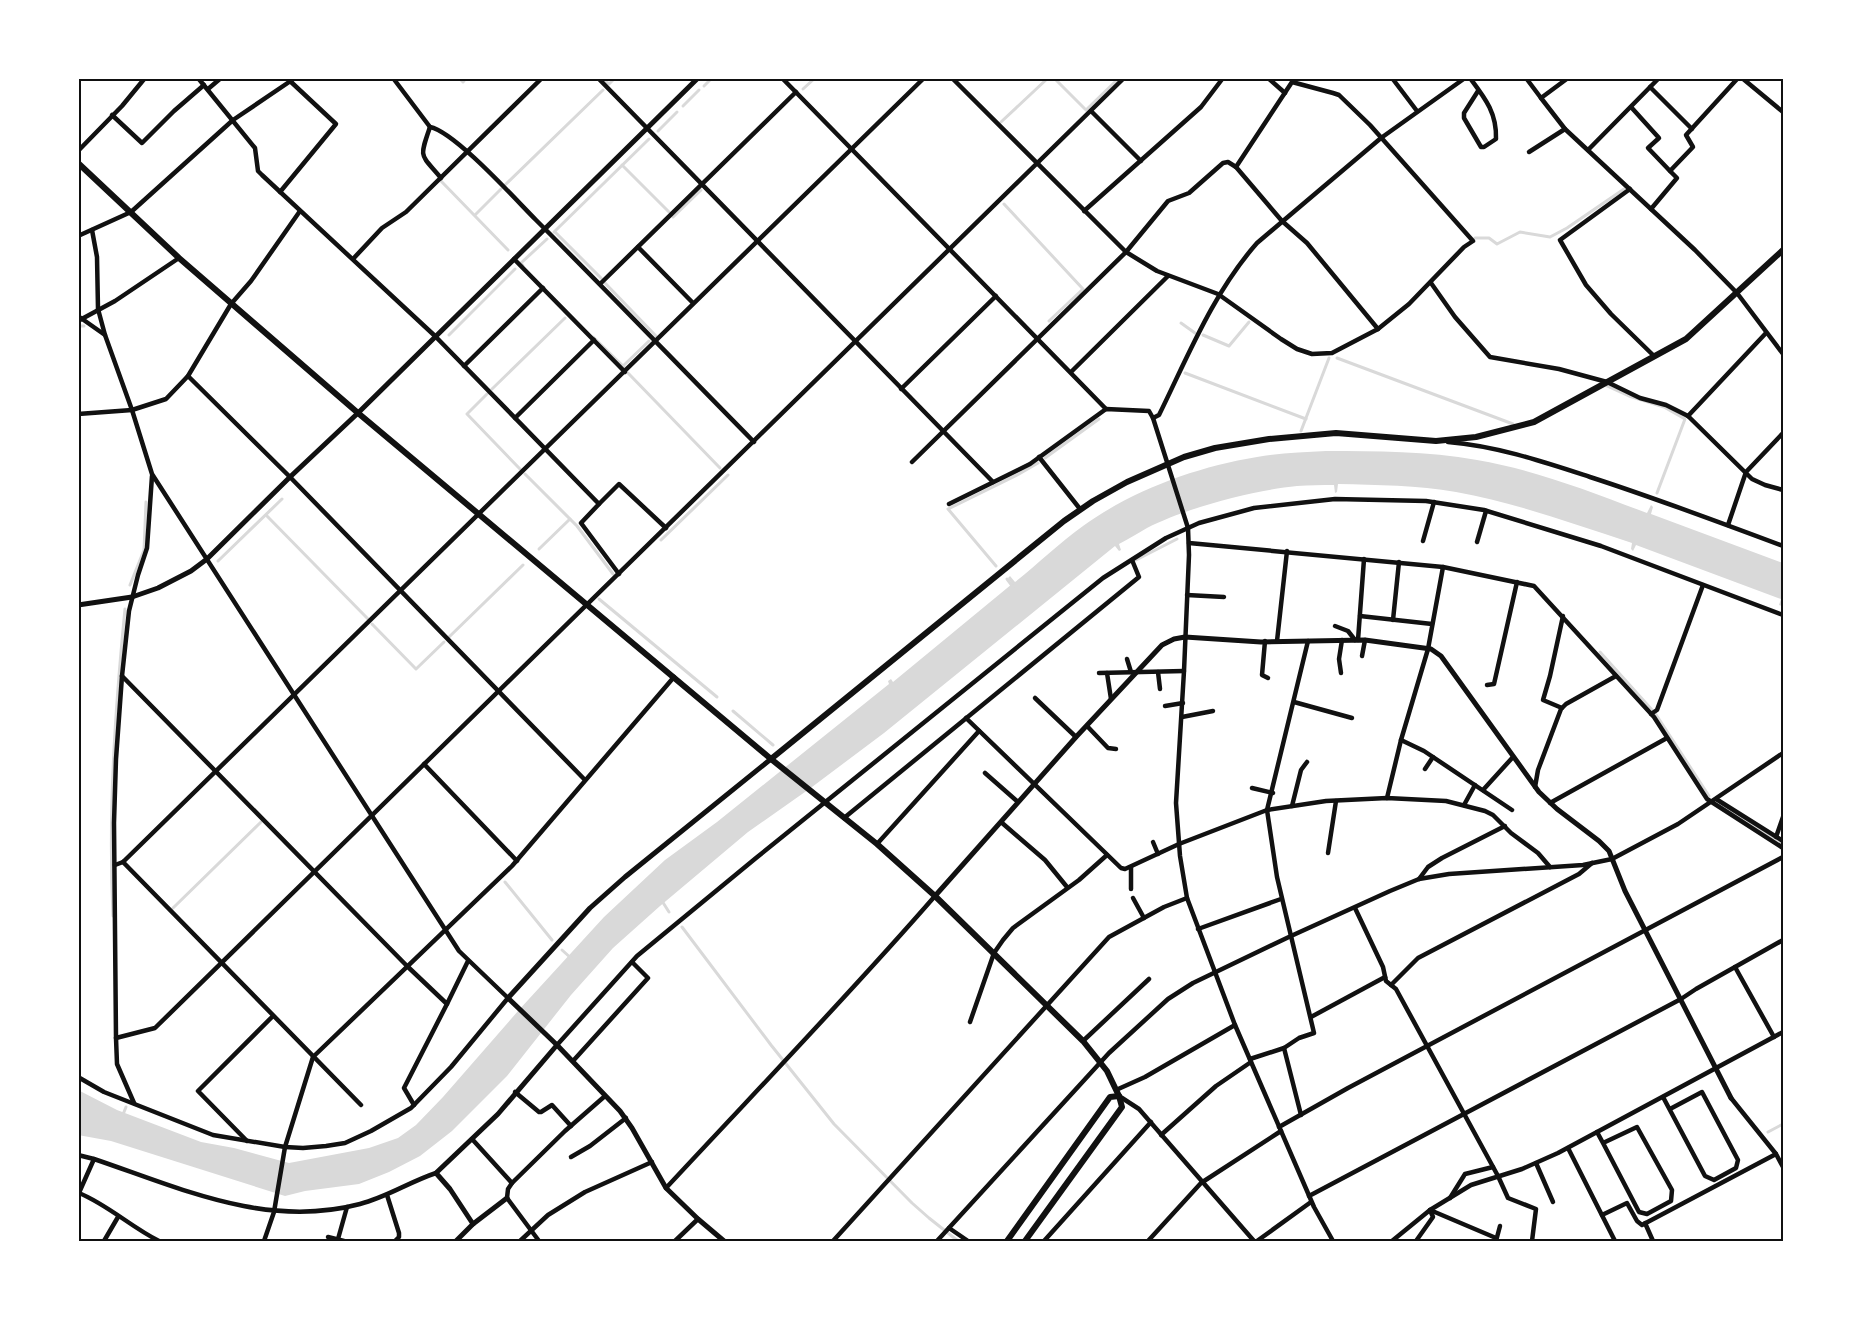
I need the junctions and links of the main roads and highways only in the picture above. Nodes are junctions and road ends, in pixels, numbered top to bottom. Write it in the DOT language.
graph roads {
  1 [pos="78,163"];
  2 [pos="1783,250"];
  3 [pos="773,760"];
  4 [pos="1117,1093"];
  5 [pos="1007,1241"];
  6 [pos="1025,1241"];
  1 -- 3 [label="main road"];
  2 -- 3 [label="main road"];
  3 -- 4 [label="main road"];
  4 -- 5 [label="main road"];
  4 -- 6 [label="main road"];
}
